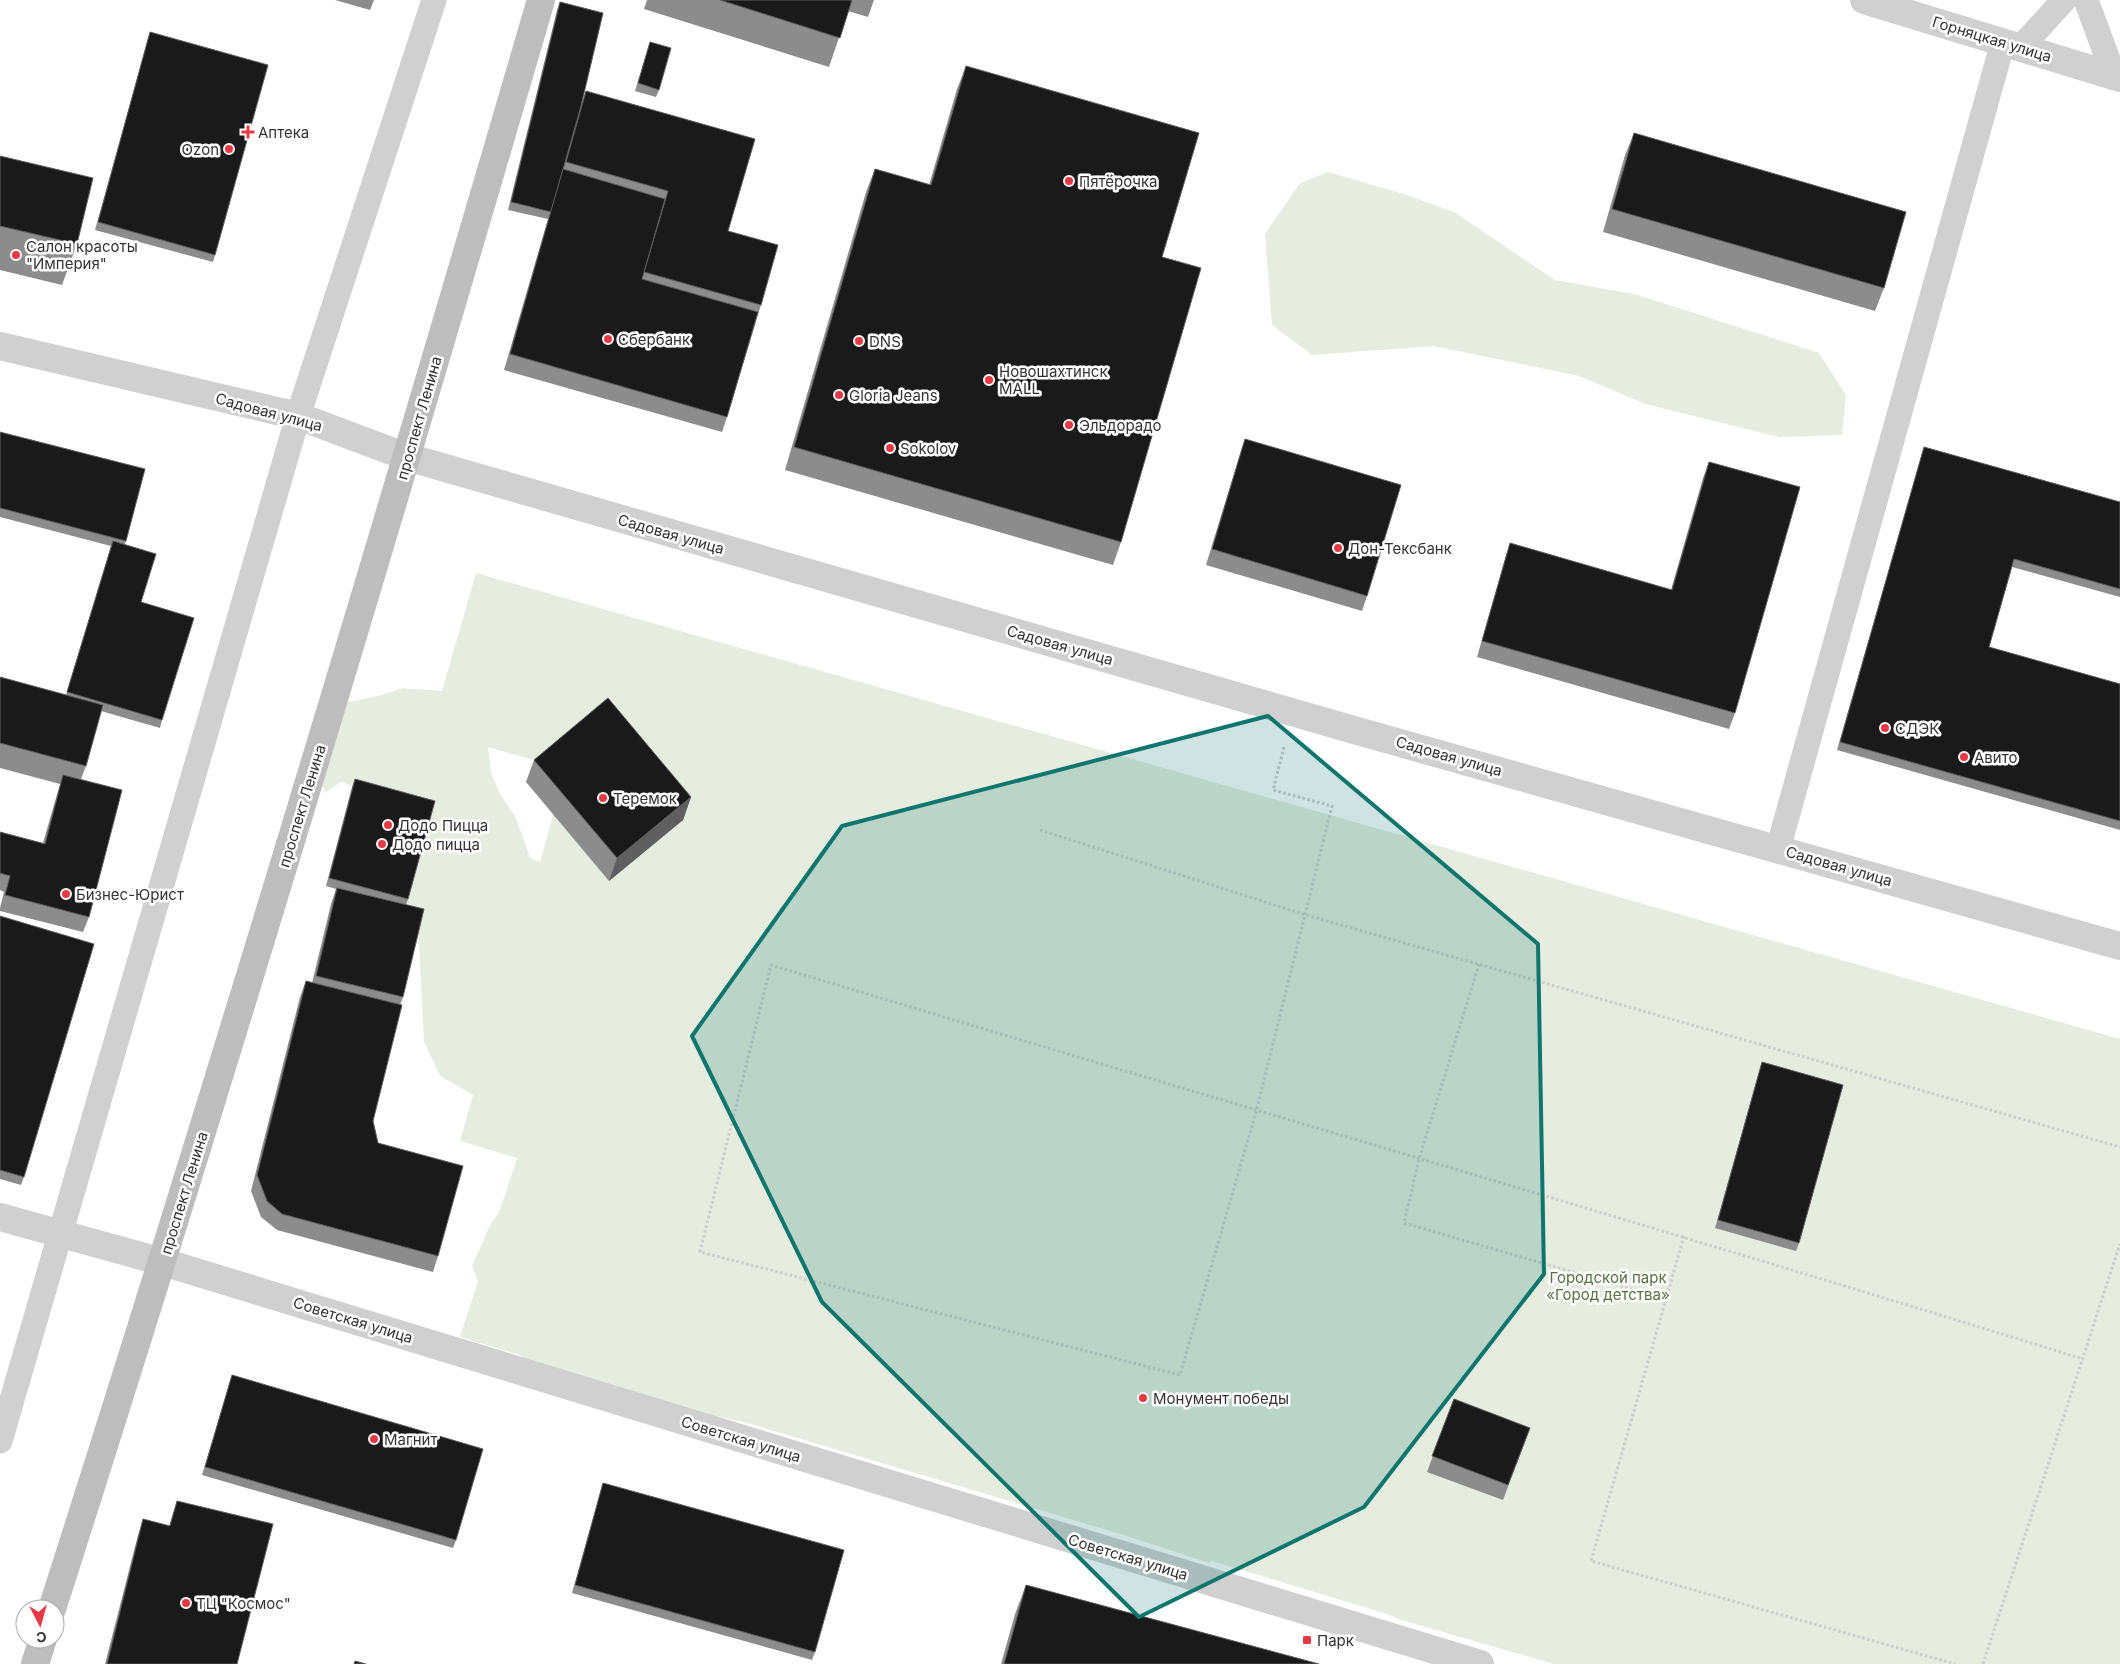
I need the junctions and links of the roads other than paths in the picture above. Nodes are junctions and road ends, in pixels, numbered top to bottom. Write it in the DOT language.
graph roads {
  1 [pos="434,0"];
  2 [pos="541,0"];
  3 [pos="1864,0"];
  4 [pos="2064,0"];
  5 [pos="2086,0"];
  6 [pos="2011,45"];
  7 [pos="2117,77"];
  8 [pos="0,346"];
  9 [pos="298,416"];
  10 [pos="407,458"];
  11 [pos="1778,848"];
  12 [pos="2120,946"];
  13 [pos="0,1217"];
  14 [pos="60,1235"];
  15 [pos="163,1262"];
  16 [pos="0,1441"];
  17 [pos="55,1599"];
  18 [pos="40,1649"];
  19 [pos="35,1664"];
  20 [pos="1480,1664"];
  1 -- 9 [label="lane"];
  2 -- 10 [label="main road, проспект Ленина"];
  3 -- 6 [label="street, Горняцкая улица"];
  4 -- 6 [label="lane"];
  5 -- 7 [label="lane"];
  6 -- 7 [label="street, Горняцкая улица"];
  6 -- 11 [label="lane"];
  8 -- 9 [label="street, Садовая улица"];
  9 -- 10 [label="street, Садовая улица"];
  9 -- 14 [label="lane"];
  10 -- 11 [label="street, Садовая улица"];
  10 -- 15 [label="main road, проспект Ленина"];
  11 -- 12 [label="street, Садовая улица"];
  13 -- 14 [label="street, Советская улица"];
  14 -- 15 [label="street, Советская улица"];
  14 -- 16 [label="lane"];
  15 -- 17 [label="main road, проспект Ленина"];
  15 -- 20 [label="street, Советская улица"];
  18 -- 19 [label="main road"];
}
